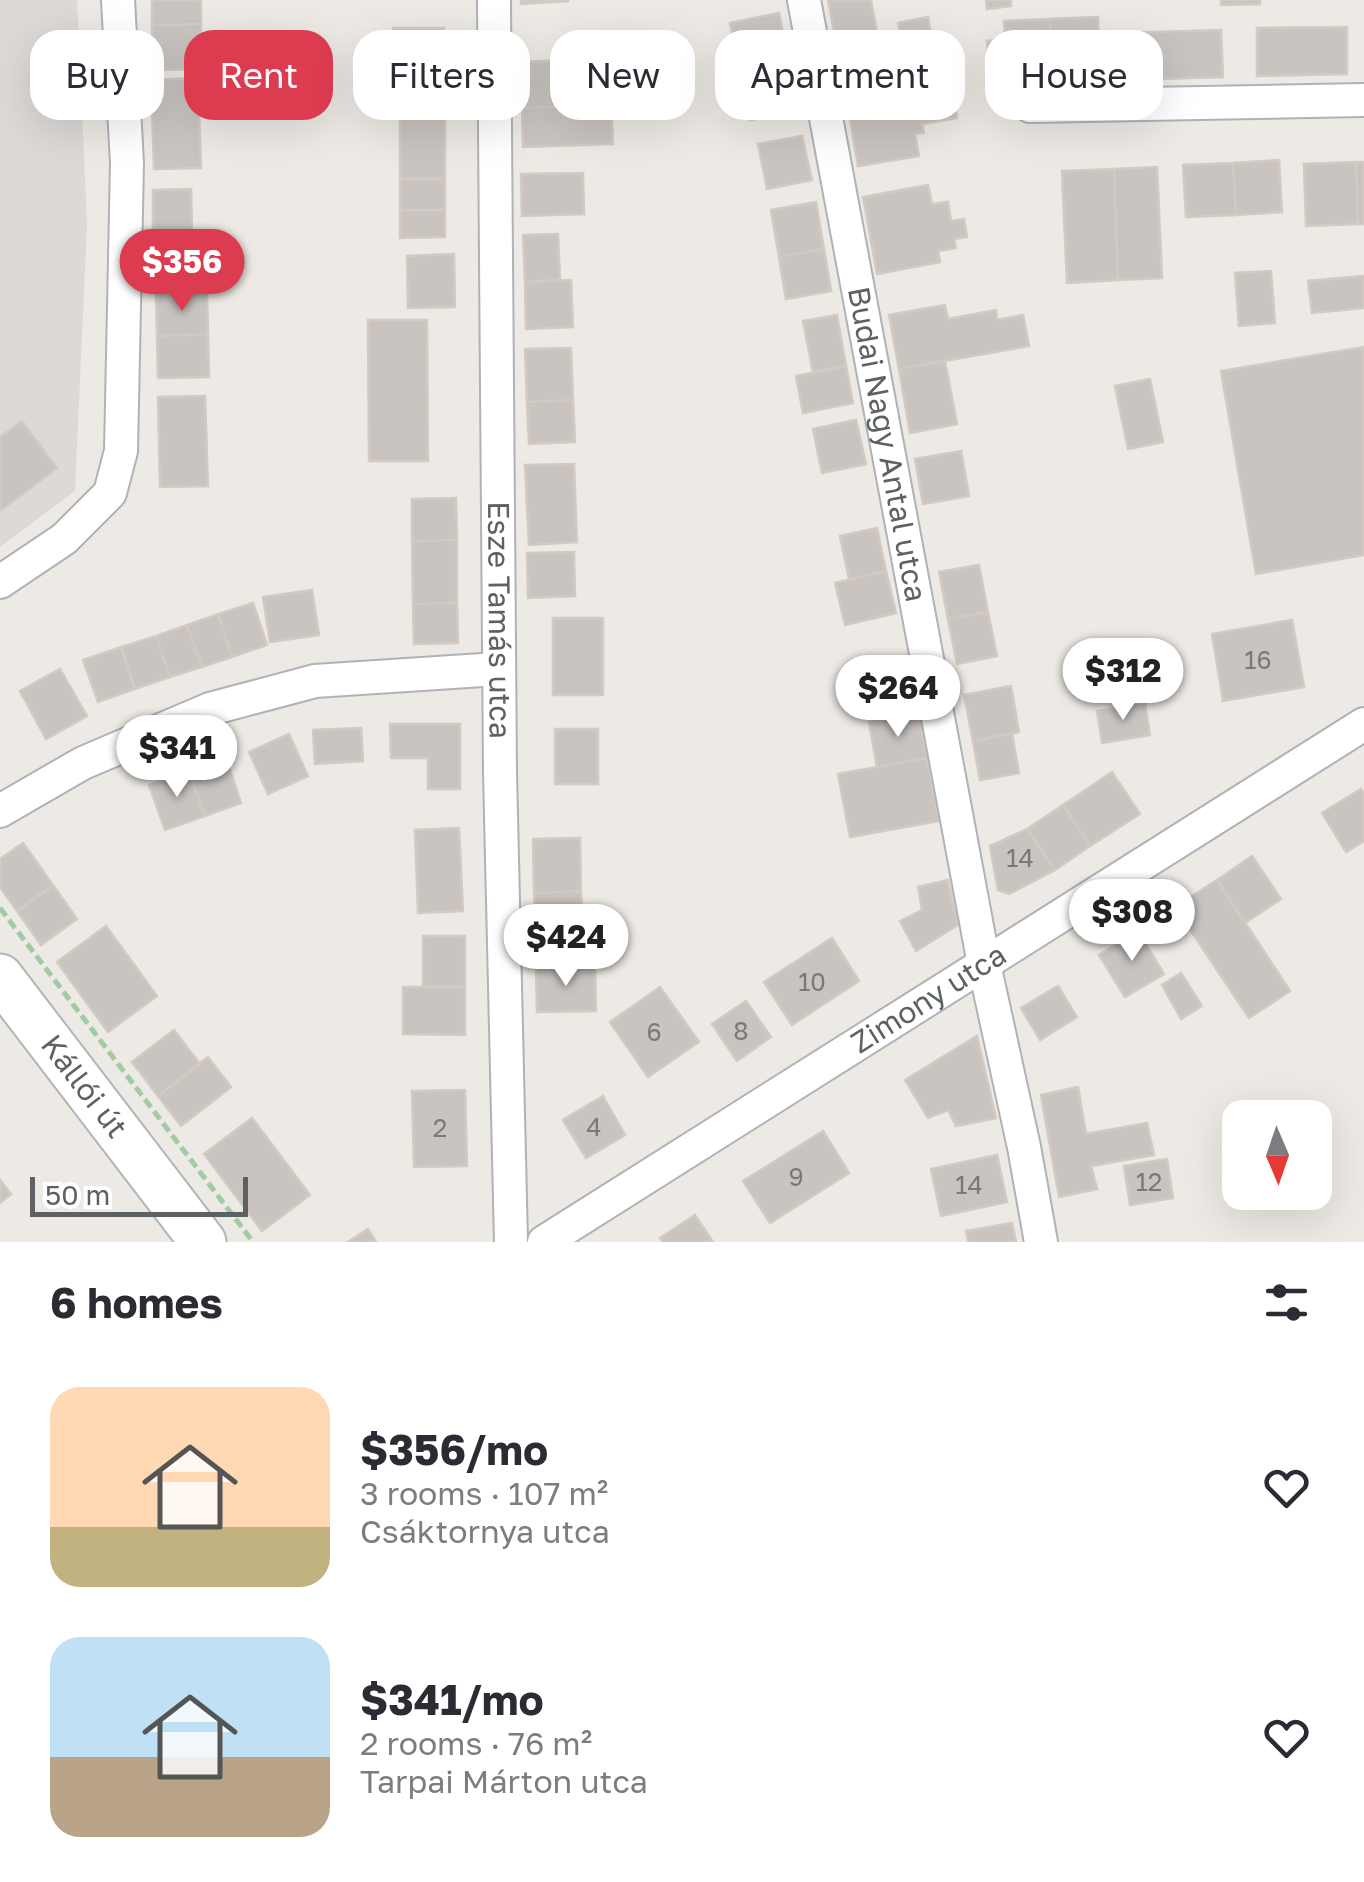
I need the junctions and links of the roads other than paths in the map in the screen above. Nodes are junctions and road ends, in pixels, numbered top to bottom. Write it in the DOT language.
graph roads {
  1 [pos="118,0"];
  2 [pos="494,0"];
  3 [pos="804,0"];
  4 [pos="1364,100"];
  5 [pos="1163,104"];
  6 [pos="0,582"];
  7 [pos="498,668"];
  8 [pos="1364,724"];
  9 [pos="0,810"];
  10 [pos="984,964"];
  11 [pos="0,977"];
  12 [pos="203,1242"];
  13 [pos="511,1242"];
  14 [pos="544,1242"];
  15 [pos="1041,1242"];
  1 -- 6 [label="street"];
  2 -- 7 [label="street, Esze Tamás utca"];
  3 -- 10 [label="street, Budai Nagy Antal utca"];
  4 -- 5 [label="street"];
  7 -- 9 [label="street"];
  7 -- 13 [label="street, Esze Tamás utca"];
  8 -- 10 [label="street, Zimony utca"];
  10 -- 14 [label="street, Zimony utca"];
  10 -- 15 [label="street, Budai Nagy Antal utca"];
  11 -- 12 [label="main road, Kállói út"];
}
